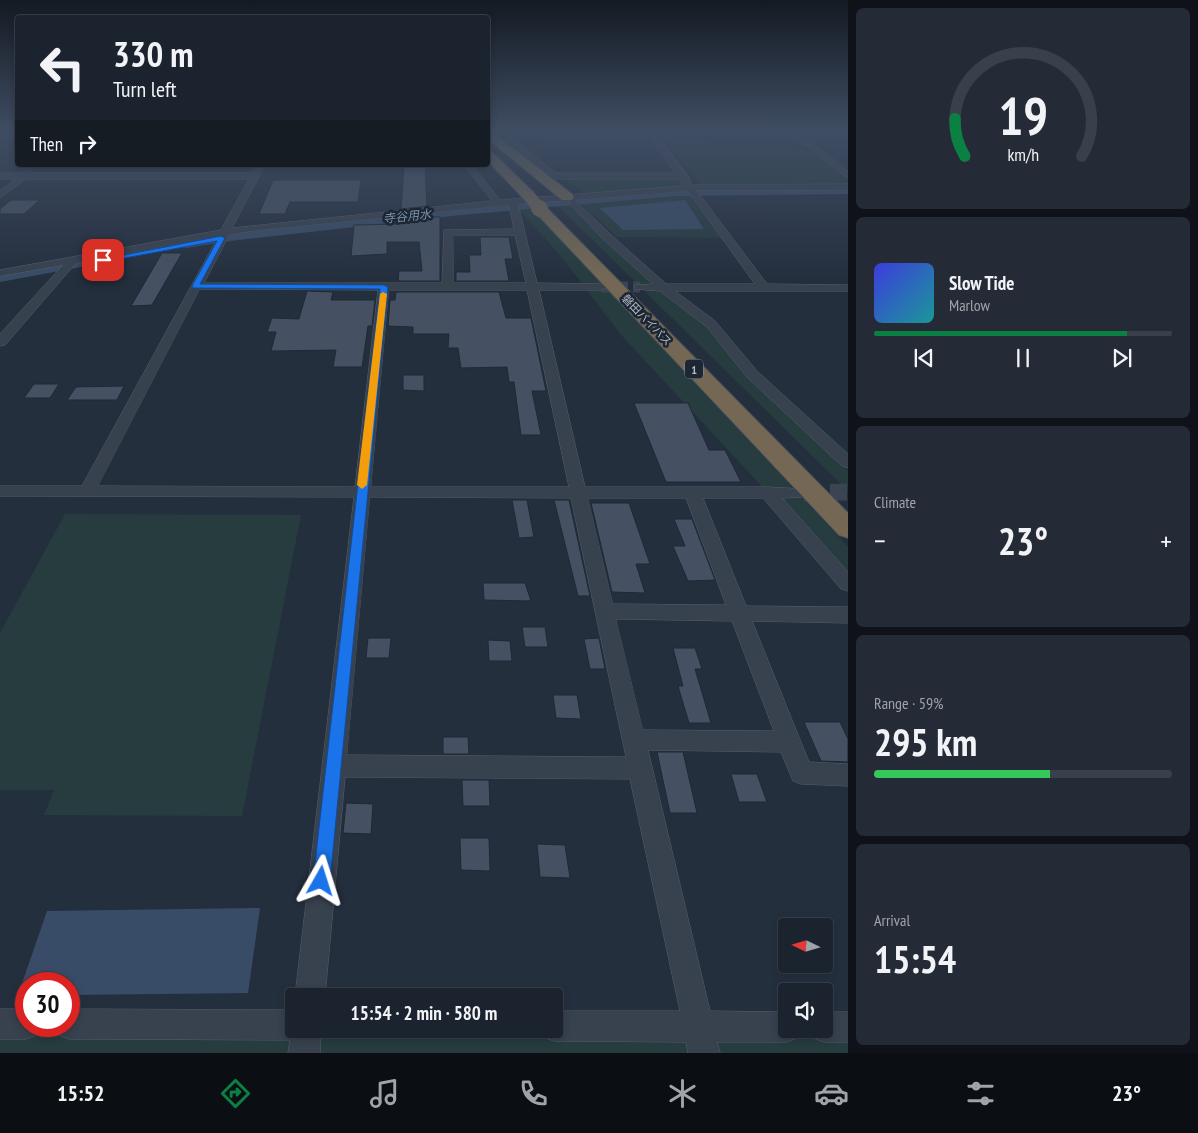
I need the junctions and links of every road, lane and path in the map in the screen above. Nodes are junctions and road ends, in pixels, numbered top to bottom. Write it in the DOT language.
graph roads {
  1 [pos="20,180"];
  2 [pos="253,180"];
  3 [pos="485,180"];
  4 [pos="491,180"];
  5 [pos="522,180"];
  6 [pos="527,180"];
  7 [pos="551,180"];
  8 [pos="685,180"];
  9 [pos="848,187"];
  10 [pos="692,190"];
  11 [pos="848,191"];
  12 [pos="0,196"];
  13 [pos="550,201"];
  14 [pos="511,204"];
  15 [pos="520,232"];
  16 [pos="223,236"];
  17 [pos="70,264"];
  18 [pos="0,273"];
  19 [pos="0,279"];
  20 [pos="196,286"];
  21 [pos="384,287"];
  22 [pos="448,287"];
  23 [pos="532,287"];
  24 [pos="600,287"];
  25 [pos="640,287"];
  26 [pos="664,287"];
  27 [pos="764,288"];
  28 [pos="848,288"];
  29 [pos="0,342"];
  30 [pos="848,463"];
  31 [pos="0,491"];
  32 [pos="87,491"];
  33 [pos="361,491"];
  34 [pos="579,492"];
  35 [pos="692,492"];
  36 [pos="767,492"];
  37 [pos="796,493"];
  38 [pos="848,504"];
  39 [pos="848,530"];
  40 [pos="848,584"];
  41 [pos="606,611"];
  42 [pos="739,613"];
  43 [pos="848,615"];
  44 [pos="634,740"];
  45 [pos="788,742"];
  46 [pos="333,766"];
  47 [pos="641,768"];
  48 [pos="848,775"];
  49 [pos="311,988"];
  50 [pos="0,1024"];
  51 [pos="15,1024"];
  52 [pos="80,1024"];
  53 [pos="285,1025"];
  54 [pos="563,1027"];
  55 [pos="833,1027"];
  56 [pos="848,1027"];
  57 [pos="778,1028"];
  58 [pos="305,1038"];
  59 [pos="701,1040"];
  60 [pos="304,1053"];
  1 -- 12 [label="street"];
  2 -- 16 [label="street"];
  3 -- 14 [label="street"];
  4 -- 14 [label="highway"];
  5 -- 13 [label="highway, 磐田バイパス / 1"];
  6 -- 13 [label="highway, 磐田バイパス / 1"];
  7 -- 13 [label="highway"];
  8 -- 10 [label="street"];
  9 -- 10 [label="street"];
  10 -- 11 [label="street"];
  10 -- 13 [label="street"];
  10 -- 27 [label="street"];
  13 -- 14 [label="street"];
  13 -- 26 [label="street"];
  13 -- 38 [label="highway, 磐田バイパス / 1"];
  13 -- 39 [label="highway, 磐田バイパス / 1"];
  14 -- 15 [label="street"];
  14 -- 16 [label="street"];
  15 -- 22 [label="street"];
  15 -- 23 [label="street"];
  16 -- 17 [label="street"];
  16 -- 20 [label="street"];
  17 -- 18 [label="street"];
  17 -- 19 [label="street"];
  17 -- 29 [label="street"];
  20 -- 21 [label="street"];
  20 -- 32 [label="street"];
  21 -- 22 [label="street"];
  21 -- 33 [label="street"];
  22 -- 23 [label="street"];
  23 -- 24 [label="street"];
  23 -- 34 [label="street"];
  25 -- 26 [label="street"];
  26 -- 27 [label="street"];
  26 -- 30 [label="street"];
  27 -- 28 [label="street"];
  31 -- 32 [label="street"];
  32 -- 33 [label="street"];
  33 -- 34 [label="street"];
  33 -- 46 [label="street"];
  34 -- 35 [label="street"];
  34 -- 41 [label="street"];
  35 -- 36 [label="street"];
  35 -- 42 [label="street"];
  36 -- 37 [label="street"];
  36 -- 40 [label="street"];
  41 -- 42 [label="street"];
  41 -- 44 [label="street"];
  42 -- 43 [label="street"];
  42 -- 45 [label="street"];
  44 -- 45 [label="street"];
  44 -- 47 [label="street"];
  45 -- 48 [label="street"];
  46 -- 47 [label="street"];
  46 -- 49 [label="street"];
  47 -- 59 [label="street"];
  50 -- 51 [label="street"];
  52 -- 53 [label="street"];
  54 -- 59 [label="street"];
  55 -- 56 [label="street"];
  57 -- 59 [label="street"];
  58 -- 60 [label="street"];
}
